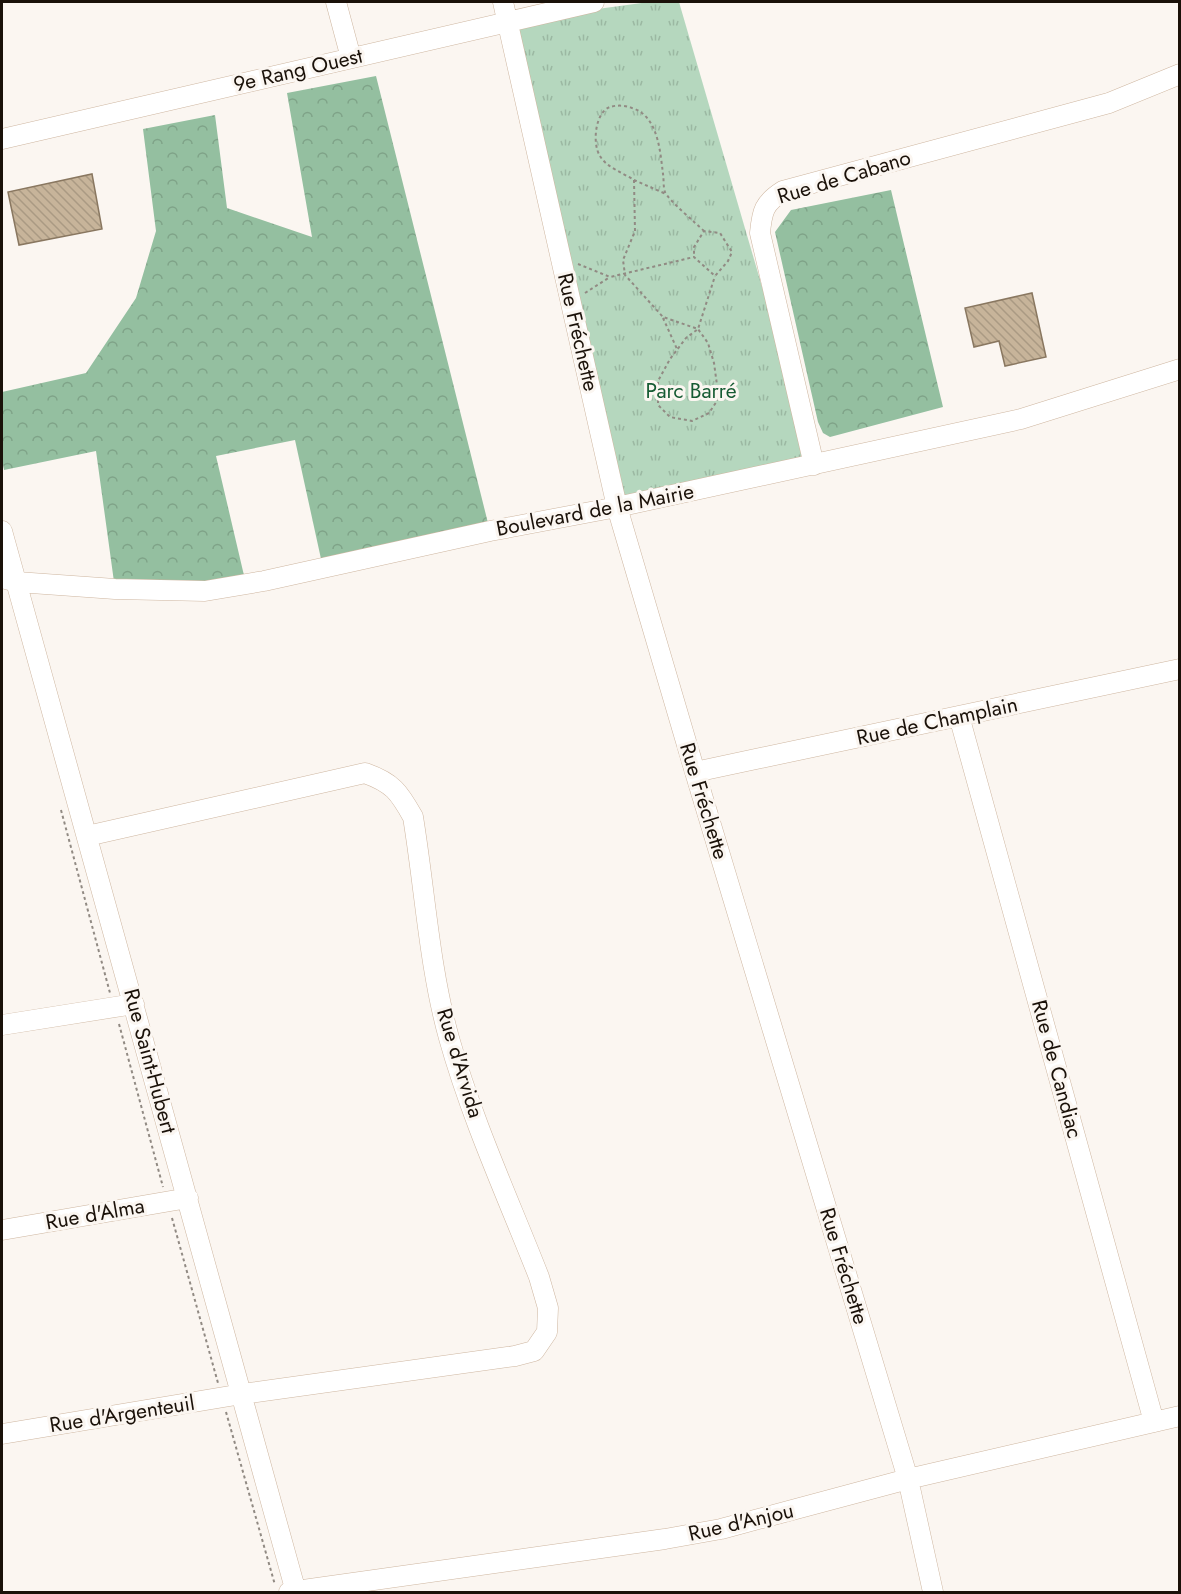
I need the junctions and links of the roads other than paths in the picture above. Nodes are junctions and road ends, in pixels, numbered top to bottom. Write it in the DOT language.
graph roads {
  1 [pos="336,2"];
  2 [pos="503,2"];
  3 [pos="594,2"];
  4 [pos="509,21"];
  5 [pos="351,58"];
  6 [pos="1179,74"];
  7 [pos="2,139"];
  8 [pos="1179,369"];
  9 [pos="814,465"];
  10 [pos="617,507"];
  11 [pos="2,531"];
  12 [pos="9,580"];
  13 [pos="1179,669"];
  14 [pos="959,716"];
  15 [pos="695,772"];
  16 [pos="87,836"];
  17 [pos="134,1004"];
  18 [pos="2,1025"];
  19 [pos="188,1198"];
  20 [pos="2,1230"];
  21 [pos="242,1394"];
  22 [pos="1179,1416"];
  23 [pos="1154,1422"];
  24 [pos="2,1434"];
  25 [pos="908,1479"];
  26 [pos="290,1592"];
  27 [pos="933,1593"];
  1 -- 5 [label="street"];
  2 -- 4 [label="street, Rue Fréchette"];
  3 -- 4 [label="street, 9e Rang Ouest"];
  4 -- 5 [label="street, 9e Rang Ouest"];
  4 -- 10 [label="street, Rue Fréchette"];
  5 -- 7 [label="street, 9e Rang Ouest"];
  6 -- 9 [label="street, Rue de Cabano"];
  8 -- 9 [label="street, Boulevard de la Mairie"];
  9 -- 10 [label="street, Boulevard de la Mairie"];
  10 -- 12 [label="street, Boulevard de la Mairie"];
  10 -- 15 [label="street, Rue Fréchette"];
  11 -- 12 [label="street, Rue Saint-Hubert"];
  12 -- 16 [label="street, Rue Saint-Hubert"];
  13 -- 14 [label="street, Rue de Champlain"];
  14 -- 15 [label="street, Rue de Champlain"];
  14 -- 23 [label="street, Rue de Candiac"];
  15 -- 25 [label="street, Rue Fréchette"];
  16 -- 17 [label="street, Rue Saint-Hubert"];
  16 -- 21 [label="street, Rue d'Arvida"];
  17 -- 18 [label="street"];
  17 -- 19 [label="street, Rue Saint-Hubert"];
  19 -- 20 [label="street, Rue d'Alma"];
  19 -- 21 [label="street, Rue Saint-Hubert"];
  21 -- 24 [label="street, Rue d'Argenteuil"];
  21 -- 26 [label="street, Rue Saint-Hubert"];
  22 -- 23 [label="street, Rue d'Anjou"];
  23 -- 25 [label="street, Rue d'Anjou"];
  25 -- 26 [label="street, Rue d'Anjou"];
  25 -- 27 [label="street, Rue Fréchette"];
}
